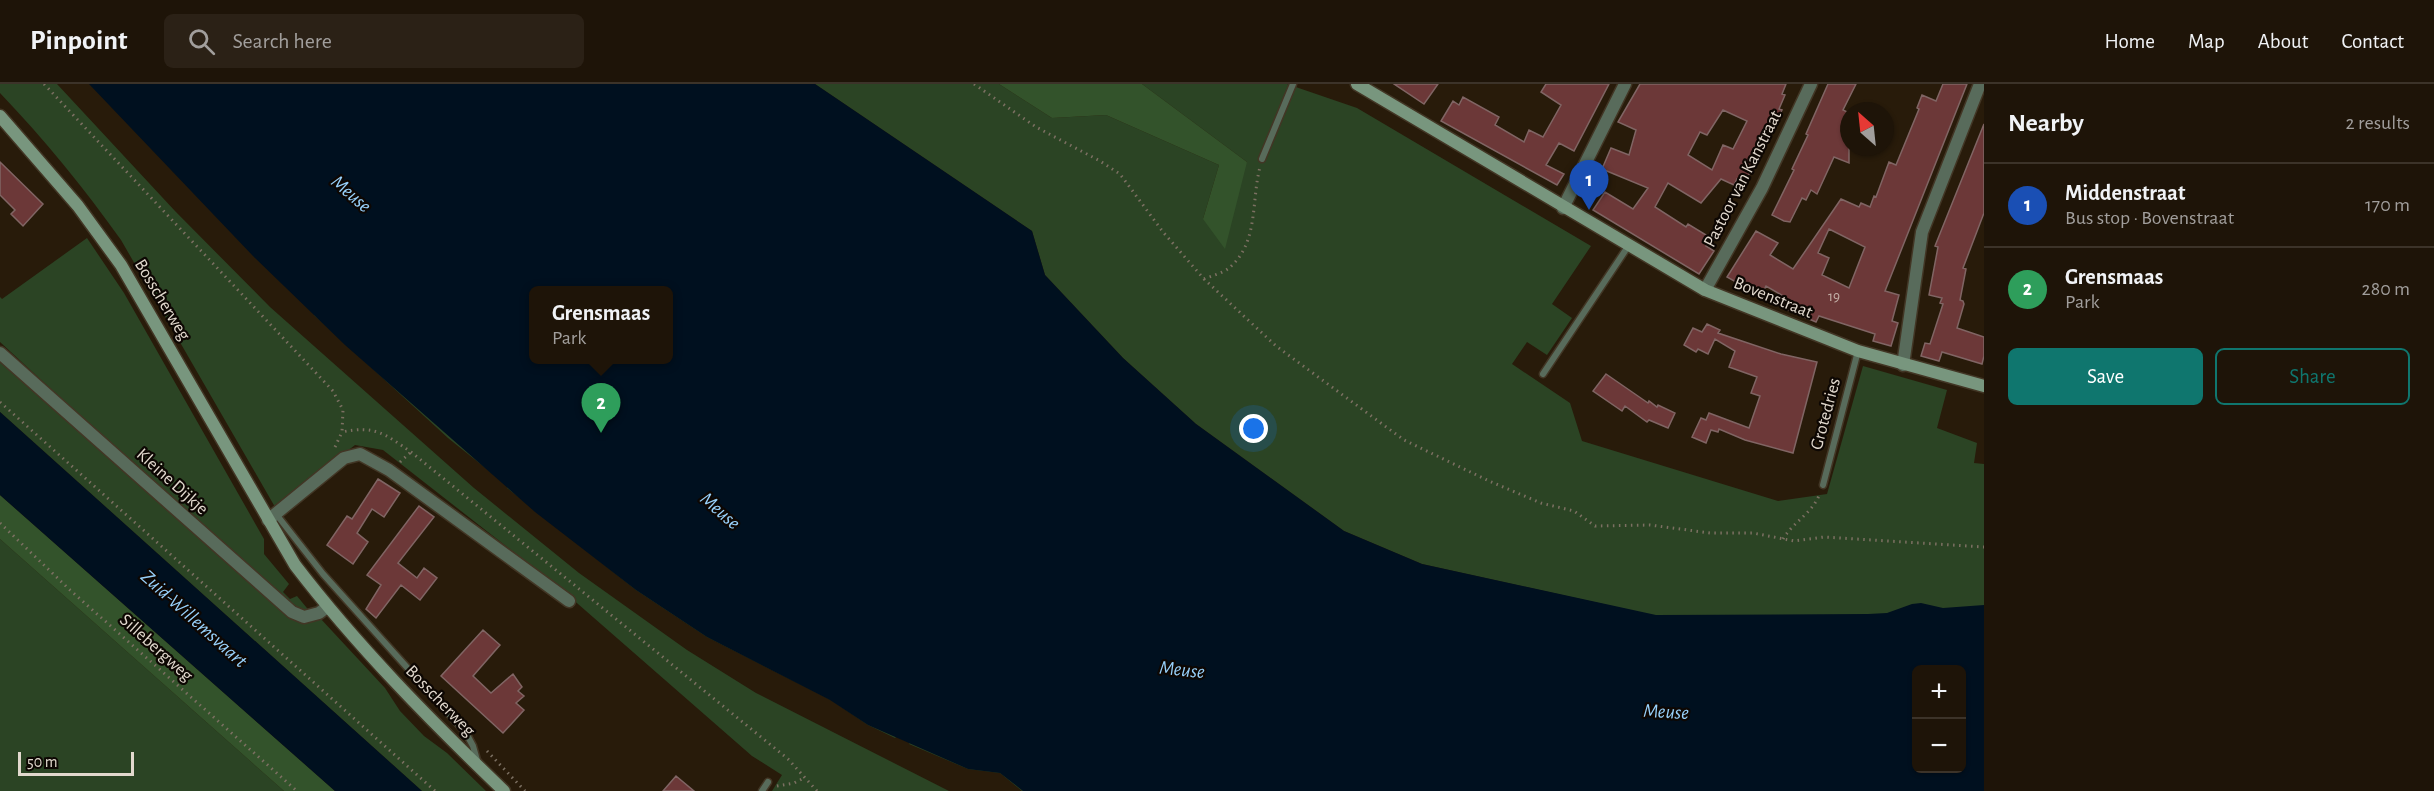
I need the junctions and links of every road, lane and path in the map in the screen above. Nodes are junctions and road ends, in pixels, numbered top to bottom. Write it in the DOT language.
graph roads {
  1 [pos="44,84"];
  2 [pos="974,84"];
  3 [pos="1293,84"];
  4 [pos="1357,84"];
  5 [pos="1625,84"];
  6 [pos="1811,84"];
  7 [pos="1980,84"];
  8 [pos="0,116"];
  9 [pos="1262,159"];
  10 [pos="1563,208"];
  11 [pos="1629,245"];
  12 [pos="1204,279"];
  13 [pos="1705,290"];
  14 [pos="1858,351"];
  15 [pos="0,353"];
  16 [pos="1903,365"];
  17 [pos="1544,374"];
  18 [pos="1984,386"];
  19 [pos="0,402"];
  20 [pos="1823,485"];
  21 [pos="272,516"];
  22 [pos="0,524"];
  23 [pos="1783,539"];
  24 [pos="1984,547"];
  25 [pos="568,601"];
  26 [pos="327,607"];
  27 [pos="486,751"];
  28 [pos="479,767"];
  29 [pos="804,778"];
  30 [pos="764,787"];
  31 [pos="297,791"];
  32 [pos="435,791"];
  33 [pos="504,791"];
  34 [pos="525,791"];
  35 [pos="816,791"];
  1 -- 29 [label="path"];
  2 -- 12 [label="path"];
  3 -- 9 [label="lane"];
  4 -- 10 [label="street, Bovenstraat"];
  5 -- 10 [label="street"];
  6 -- 13 [label="street, Pastoor van Kanstraat"];
  7 -- 16 [label="street"];
  8 -- 21 [label="street, Bosscherweg"];
  9 -- 12 [label="path"];
  10 -- 11 [label="street, Bovenstraat"];
  11 -- 13 [label="street, Bovenstraat"];
  11 -- 17 [label="lane"];
  12 -- 23 [label="path"];
  13 -- 14 [label="street, Bovenstraat"];
  14 -- 16 [label="street, Bovenstraat"];
  14 -- 20 [label="lane, Grotedries"];
  15 -- 26 [label="street, Kleine Dijkje"];
  16 -- 18 [label="street, Bovenstraat"];
  19 -- 32 [label="path"];
  20 -- 23 [label="path"];
  21 -- 25 [label="street"];
  21 -- 26 [label="street, Bosscherweg"];
  21 -- 28 [label="lane"];
  22 -- 31 [label="path, Sillebergweg"];
  23 -- 24 [label="path"];
  26 -- 28 [label="street, Bosscherweg"];
  27 -- 34 [label="path"];
  28 -- 33 [label="street, Bosscherweg"];
  29 -- 30 [label="path"];
  29 -- 35 [label="path"];
}
